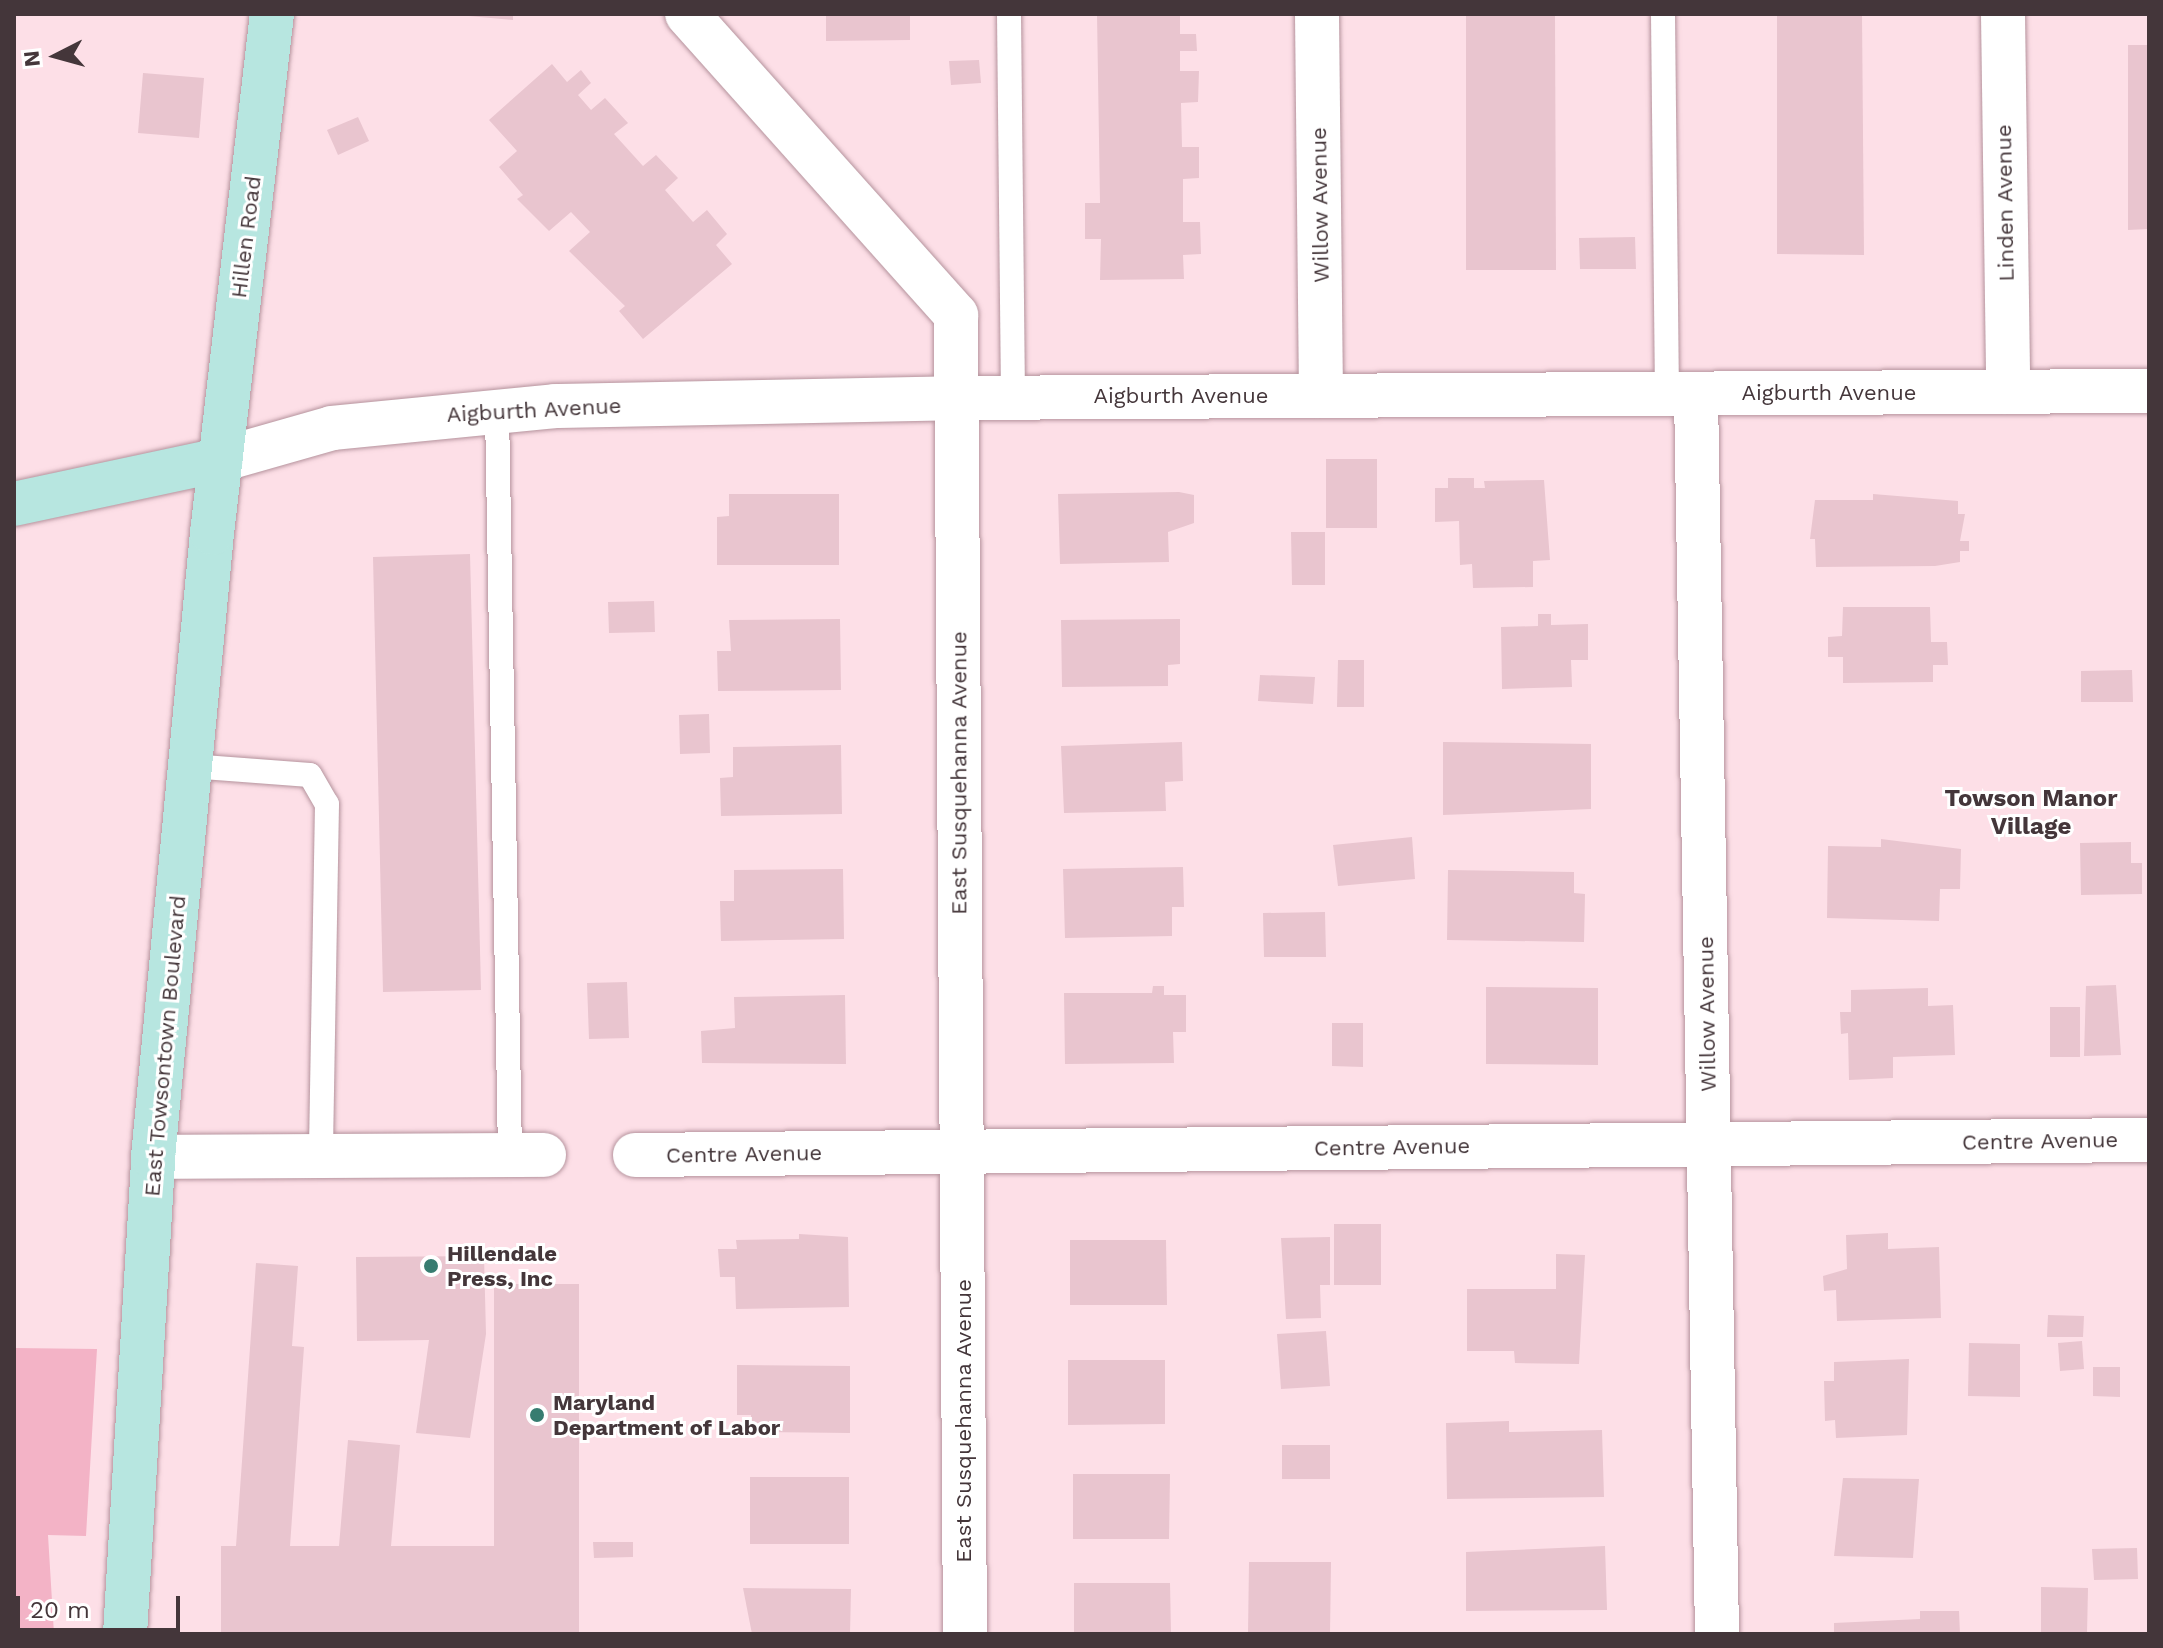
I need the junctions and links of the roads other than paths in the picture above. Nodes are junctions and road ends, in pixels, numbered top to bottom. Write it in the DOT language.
graph roads {
  1 [pos="272,14"];
  2 [pos="687,14"];
  3 [pos="1009,14"];
  4 [pos="1317,14"];
  5 [pos="1663,14"];
  6 [pos="2003,14"];
  7 [pos="2149,391"];
  8 [pos="2008,392"];
  9 [pos="1682,394"];
  10 [pos="1321,396"];
  11 [pos="1013,397"];
  12 [pos="957,398"];
  13 [pos="497,410"];
  14 [pos="220,460"];
  15 [pos="14,504"];
  16 [pos="190,766"];
  17 [pos="2149,1140"];
  18 [pos="1709,1144"];
  19 [pos="962,1152"];
  20 [pos="527,1155"];
  21 [pos="635,1155"];
  22 [pos="321,1156"];
  23 [pos="153,1157"];
  24 [pos="125,1634"];
  25 [pos="965,1634"];
  26 [pos="1717,1634"];
  1 -- 14 [label="main road, Hillen Road"];
  2 -- 12 [label="street, East Susquehanna Avenue"];
  3 -- 11 [label="lane"];
  4 -- 10 [label="street, Willow Avenue"];
  5 -- 9 [label="lane"];
  6 -- 8 [label="street, Linden Avenue"];
  7 -- 8 [label="street, Aigburth Avenue"];
  8 -- 9 [label="street, Aigburth Avenue"];
  9 -- 10 [label="street, Aigburth Avenue"];
  9 -- 18 [label="street, Willow Avenue"];
  10 -- 11 [label="street, Aigburth Avenue"];
  11 -- 12 [label="street, Aigburth Avenue"];
  12 -- 13 [label="street, Aigburth Avenue"];
  12 -- 19 [label="street, East Susquehanna Avenue"];
  13 -- 14 [label="street, Aigburth Avenue"];
  13 -- 20 [label="lane"];
  14 -- 15 [label="main road"];
  14 -- 16 [label="main road, East Towsontown Boulevard"];
  16 -- 22 [label="lane"];
  16 -- 23 [label="main road, East Towsontown Boulevard"];
  17 -- 18 [label="street, Centre Avenue"];
  18 -- 19 [label="street, Centre Avenue"];
  18 -- 26 [label="street, Willow Avenue"];
  19 -- 21 [label="street, Centre Avenue"];
  19 -- 25 [label="street, East Susquehanna Avenue"];
  20 -- 22 [label="street"];
  22 -- 23 [label="street"];
  23 -- 24 [label="main road, East Towsontown Boulevard"];
}
